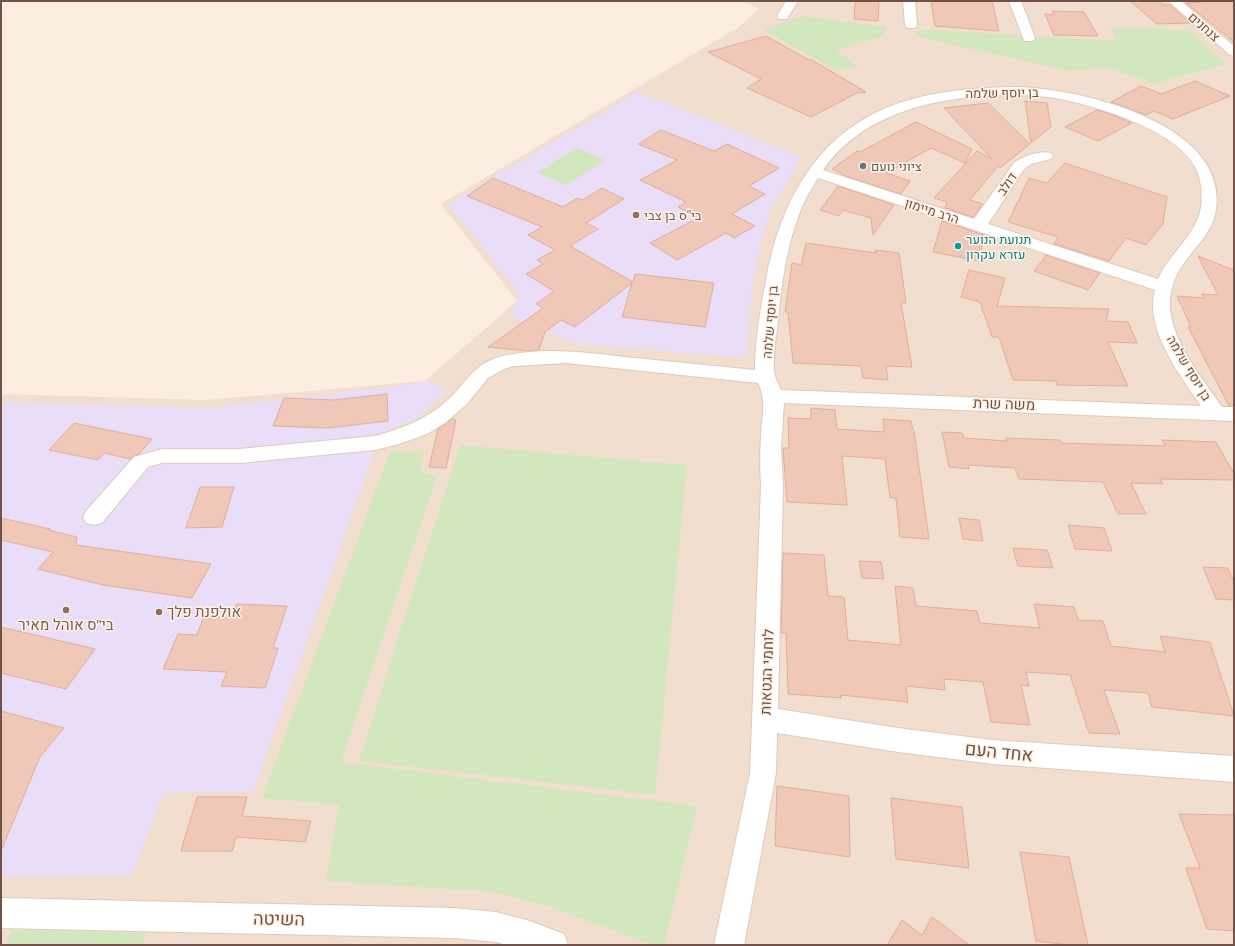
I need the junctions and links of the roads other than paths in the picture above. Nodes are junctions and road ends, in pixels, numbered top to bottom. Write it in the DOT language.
graph roads {
  1 [pos="792,1"];
  2 [pos="909,1"];
  3 [pos="1015,1"];
  4 [pos="1174,1"];
  5 [pos="783,16"];
  6 [pos="911,26"];
  7 [pos="1029,38"];
  8 [pos="1234,52"];
  9 [pos="1046,156"];
  10 [pos="814,172"];
  11 [pos="978,226"];
  12 [pos="1164,287"];
  13 [pos="770,386"];
  14 [pos="1225,414"];
  15 [pos="94,517"];
  16 [pos="766,719"];
  17 [pos="1234,769"];
  18 [pos="1,912"];
  19 [pos="553,945"];
  20 [pos="729,945"];
  1 -- 5 [label="street"];
  2 -- 6 [label="street"];
  3 -- 7 [label="street"];
  4 -- 8 [label="street, צנחנים"];
  9 -- 11 [label="street, דולב"];
  10 -- 11 [label="street, הרב מיימון"];
  10 -- 12 [label="street, בן יוסף שלמה"];
  10 -- 13 [label="street, בן יוסף שלמה"];
  11 -- 12 [label="street, הרב מיימון"];
  12 -- 14 [label="street, בן יוסף שלמה"];
  13 -- 14 [label="street, משה שרת"];
  13 -- 15 [label="street, משה שרת"];
  13 -- 16 [label="street, לוחמי הגטאות"];
  16 -- 17 [label="street, אחד העם"];
  16 -- 20 [label="street, לוחמי הגטאות"];
  18 -- 19 [label="street, השיטה"];
}
